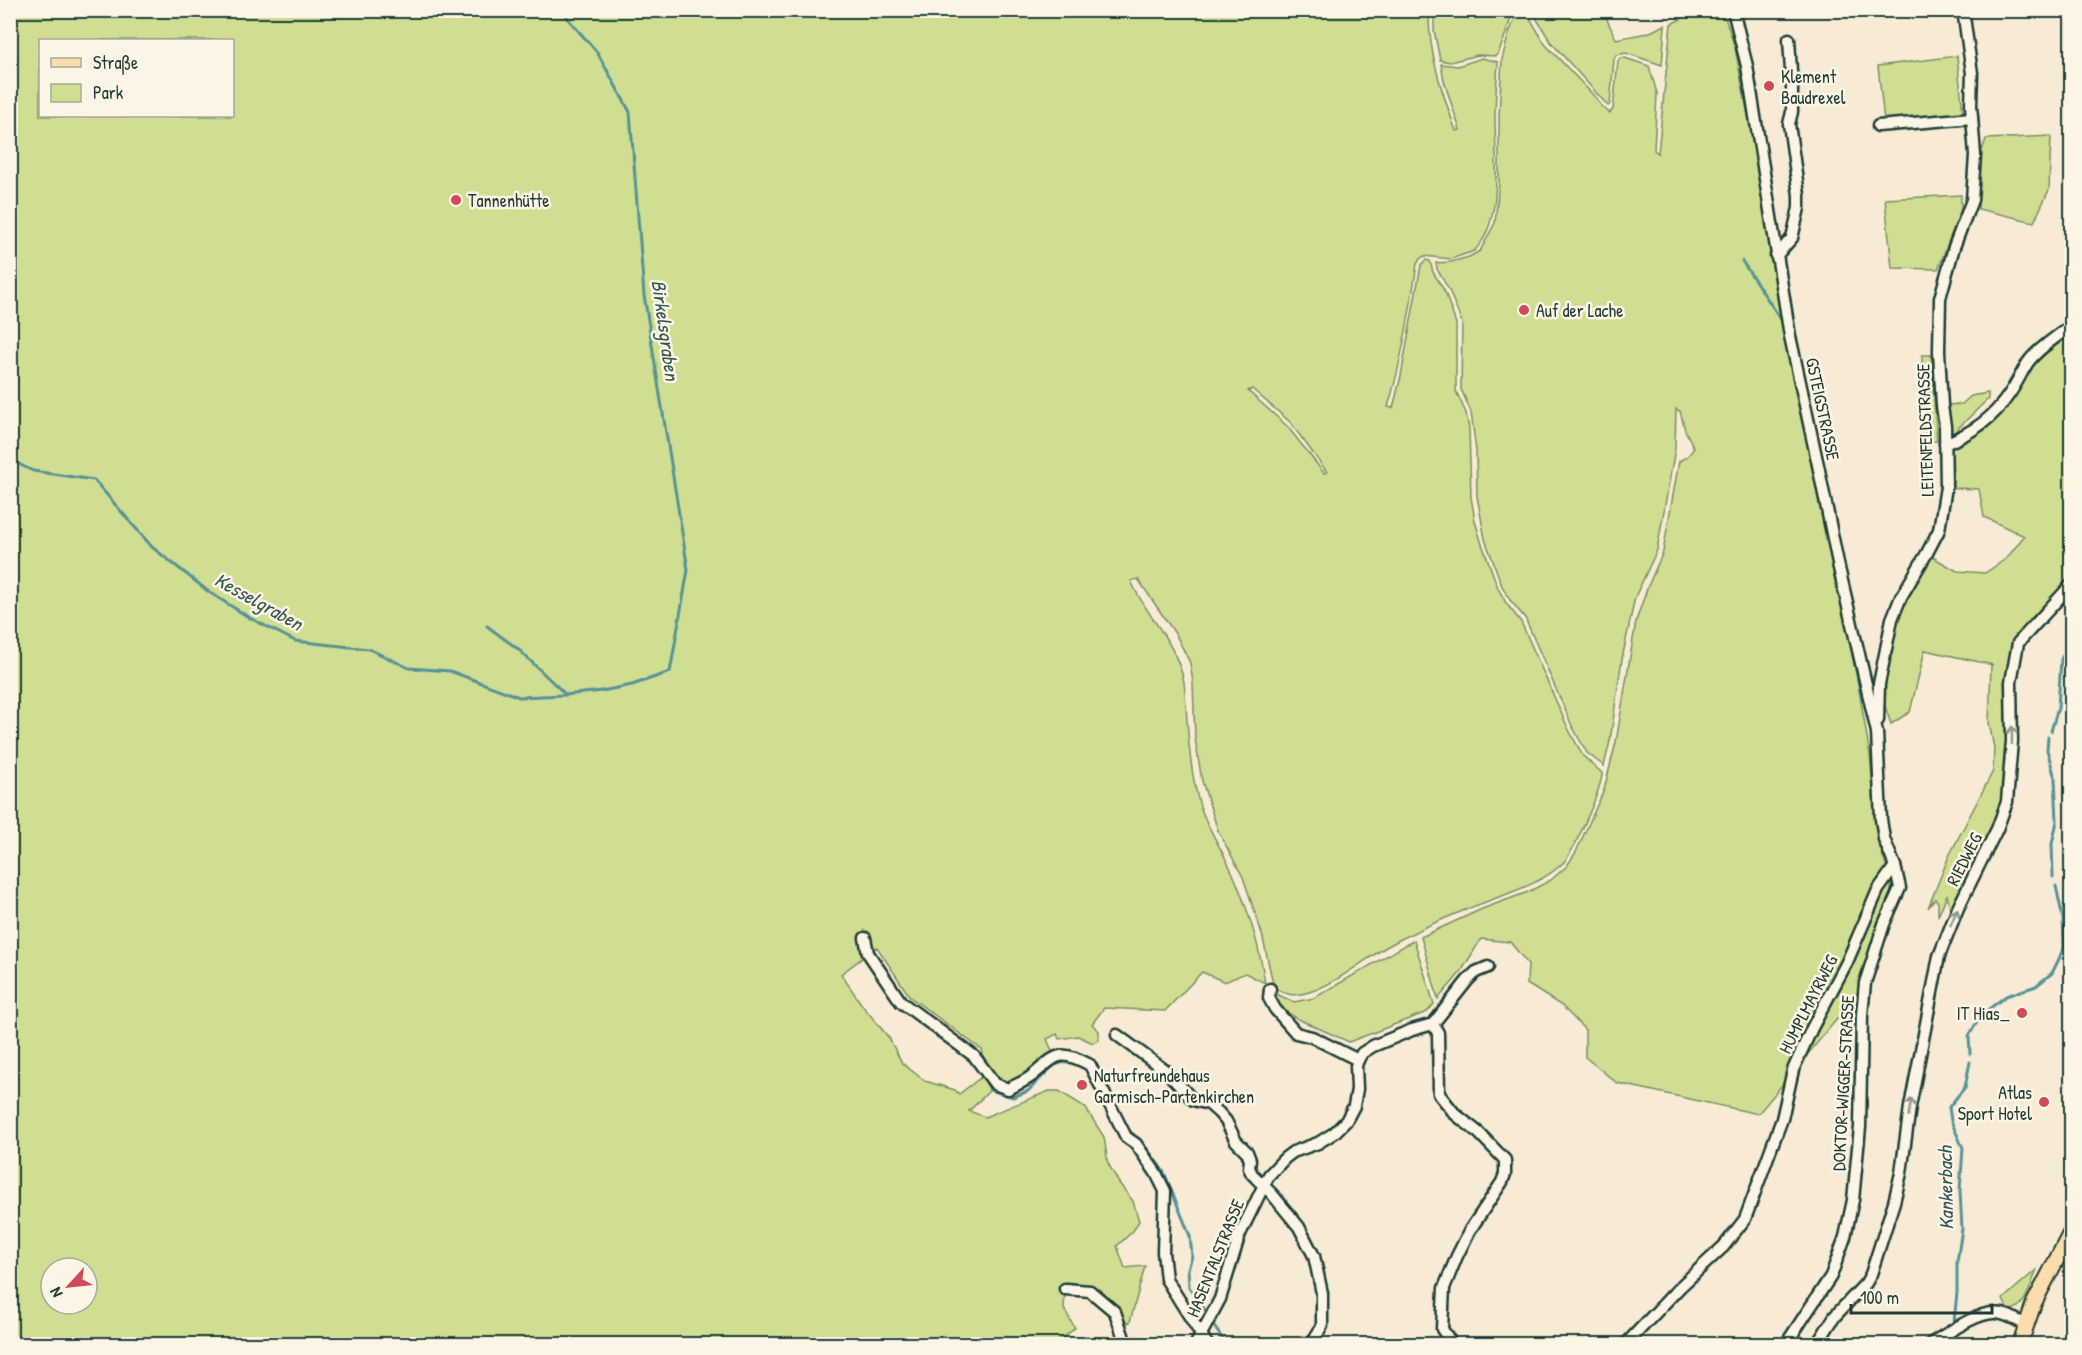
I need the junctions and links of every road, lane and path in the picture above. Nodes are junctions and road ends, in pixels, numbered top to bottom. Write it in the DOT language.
graph roads {
  1 [pos="1733,10"];
  2 [pos="1962,10"];
  3 [pos="1789,39"];
  4 [pos="1972,118"];
  5 [pos="1878,126"];
  6 [pos="1776,256"];
  7 [pos="2072,325"];
  8 [pos="1945,444"];
  9 [pos="1839,568"];
  10 [pos="2072,584"];
  11 [pos="1877,732"];
  12 [pos="1895,866"];
  13 [pos="866,938"];
  14 [pos="1488,967"];
  15 [pos="1270,989"];
  16 [pos="1433,1024"];
  17 [pos="1117,1035"];
  18 [pos="1358,1060"];
  19 [pos="1263,1187"];
  20 [pos="2070,1236"];
  21 [pos="1065,1289"];
  22 [pos="2026,1325"];
  23 [pos="1315,1338"];
  24 [pos="1201,1341"];
  25 [pos="1126,1344"];
  26 [pos="1452,1344"];
  27 [pos="1626,1344"];
  28 [pos="1786,1344"];
  29 [pos="1817,1344"];
  30 [pos="1930,1344"];
  31 [pos="2020,1344"];
  1 -- 6 [label="street, GSTEIGSTRASSE"];
  2 -- 4 [label="street, LEITENFELDSTRASSE"];
  3 -- 6 [label="street"];
  4 -- 5 [label="street"];
  4 -- 8 [label="street, LEITENFELDSTRASSE"];
  6 -- 9 [label="street, GSTEIGSTRASSE"];
  7 -- 8 [label="street"];
  8 -- 11 [label="street, LEITENFELDSTRASSE"];
  9 -- 11 [label="street, DOKTOR-WIGGER-STRASSE"];
  29 -- 10 [label="street, RIEDWEG, one-way"];
  11 -- 12 [label="street, DOKTOR-WIGGER-STRASSE"];
  12 -- 27 [label="street, HUMPLMAYRWEG"];
  12 -- 28 [label="street, DOKTOR-WIGGER-STRASSE"];
  13 -- 24 [label="street"];
  14 -- 16 [label="street"];
  15 -- 18 [label="street"];
  16 -- 18 [label="street"];
  16 -- 26 [label="street"];
  17 -- 19 [label="street"];
  18 -- 19 [label="street, HASENTALSTRASSE"];
  19 -- 23 [label="street"];
  19 -- 24 [label="street, HASENTALSTRASSE"];
  20 -- 22 [label="main road"];
  21 -- 25 [label="street"];
  22 -- 30 [label="street"];
  22 -- 31 [label="main road"];
}
